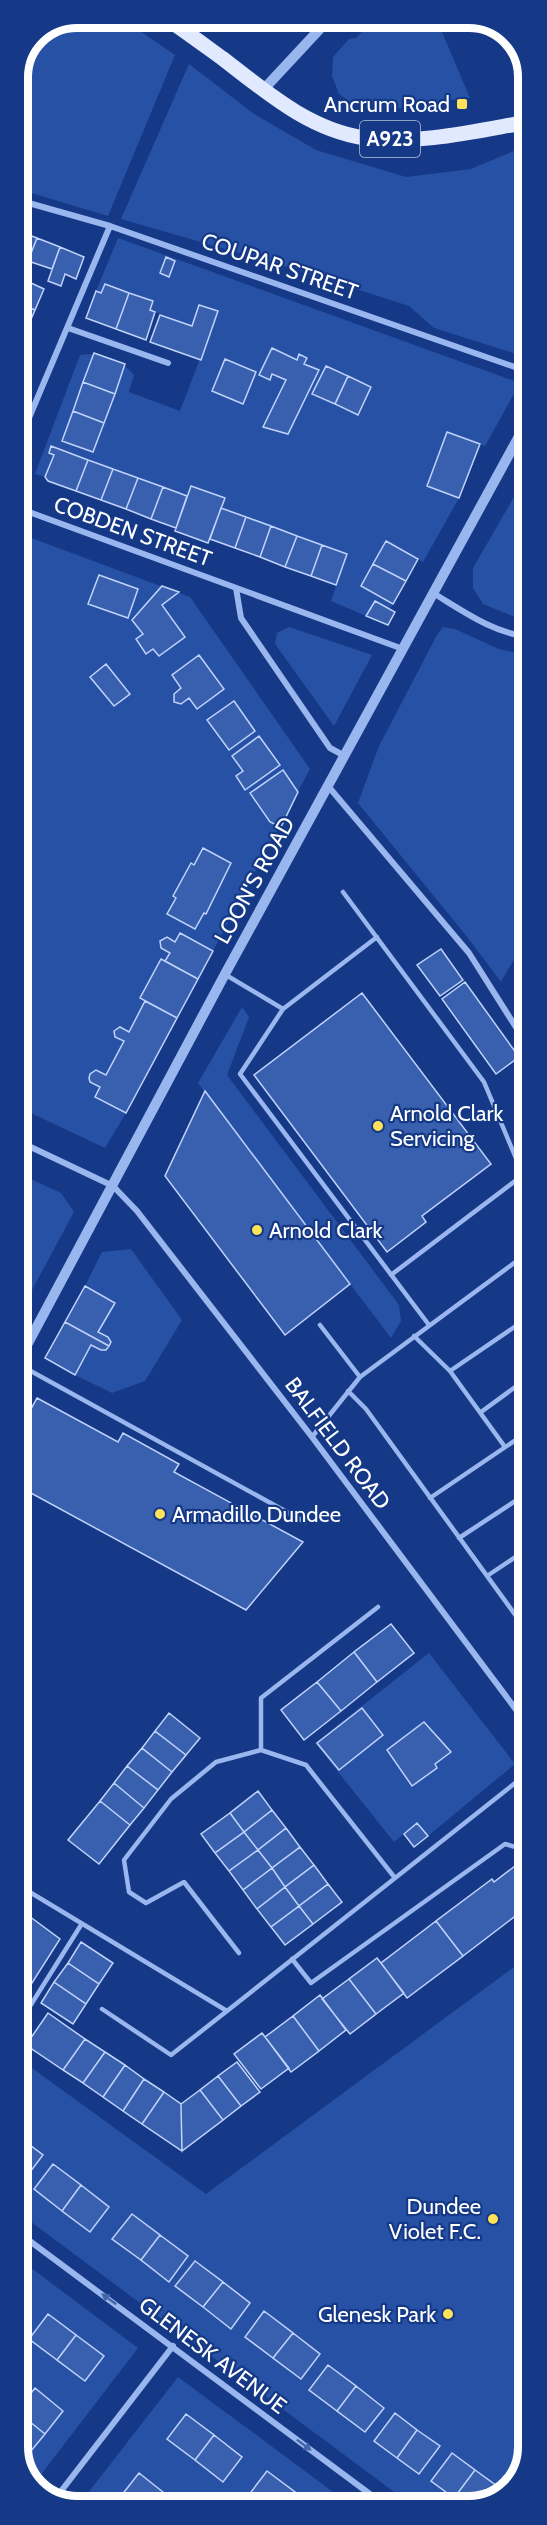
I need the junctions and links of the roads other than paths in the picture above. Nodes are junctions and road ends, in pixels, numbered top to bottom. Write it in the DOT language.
graph roads {
  1 [pos="180,28"];
  2 [pos="320,29"];
  3 [pos="263,90"];
  4 [pos="518,124"];
  5 [pos="28,203"];
  6 [pos="110,226"];
  7 [pos="68,328"];
  8 [pos="168,363"];
  9 [pos="518,369"];
  10 [pos="28,420"];
  11 [pos="518,436"];
  12 [pos="28,512"];
  13 [pos="236,588"];
  14 [pos="433,593"];
  15 [pos="518,636"];
  16 [pos="403,649"];
  17 [pos="343,755"];
  18 [pos="327,786"];
  19 [pos="343,892"];
  20 [pos="377,937"];
  21 [pos="225,974"];
  22 [pos="284,1009"];
  23 [pos="518,1031"];
  24 [pos="28,1146"];
  25 [pos="518,1163"];
  26 [pos="518,1179"];
  27 [pos="113,1186"];
  28 [pos="518,1260"];
  29 [pos="391,1275"];
  30 [pos="320,1324"];
  31 [pos="429,1325"];
  32 [pos="518,1325"];
  33 [pos="414,1336"];
  34 [pos="29,1343"];
  35 [pos="29,1369"];
  36 [pos="450,1371"];
  37 [pos="360,1377"];
  38 [pos="518,1385"];
  39 [pos="348,1391"];
  40 [pos="480,1412"];
  41 [pos="312,1437"];
  42 [pos="518,1438"];
  43 [pos="505,1447"];
  44 [pos="430,1498"];
  45 [pos="518,1499"];
  46 [pos="305,1522"];
  47 [pos="459,1538"];
  48 [pos="518,1555"];
  49 [pos="487,1576"];
  50 [pos="378,1607"];
  51 [pos="518,1619"];
  52 [pos="518,1707"];
  53 [pos="261,1750"];
  54 [pos="518,1782"];
  55 [pos="518,1848"];
  56 [pos="395,1878"];
  57 [pos="29,1892"];
  58 [pos="81,1925"];
  59 [pos="239,1953"];
  60 [pos="292,1959"];
  61 [pos="29,2008"];
  62 [pos="102,2009"];
  63 [pos="227,2011"];
  64 [pos="29,2241"];
  65 [pos="173,2346"];
  66 [pos="59,2493"];
  67 [pos="373,2496"];
  1 -- 3 [label="main road, A923"];
  2 -- 3 [label="street"];
  3 -- 4 [label="main road, A923"];
  5 -- 6 [label="street, COUPAR STREET"];
  6 -- 7 [label="street"];
  6 -- 9 [label="street, COUPAR STREET"];
  7 -- 8 [label="street"];
  7 -- 10 [label="street"];
  11 -- 14 [label="street, LOON'S ROAD"];
  12 -- 13 [label="street, COBDEN STREET"];
  13 -- 16 [label="street, COBDEN STREET"];
  13 -- 17 [label="street, COBDEN STREET"];
  14 -- 15 [label="street"];
  14 -- 16 [label="street, LOON'S ROAD"];
  16 -- 17 [label="street, LOON'S ROAD"];
  17 -- 18 [label="street, LOON'S ROAD"];
  18 -- 21 [label="street, LOON'S ROAD"];
  18 -- 23 [label="street"];
  19 -- 20 [label="lane"];
  20 -- 22 [label="lane"];
  20 -- 25 [label="lane"];
  21 -- 22 [label="lane"];
  21 -- 27 [label="street, LOON'S ROAD"];
  22 -- 29 [label="lane"];
  24 -- 27 [label="street"];
  26 -- 29 [label="lane"];
  27 -- 34 [label="street, LOON'S ROAD"];
  27 -- 41 [label="street, BALFIELD ROAD"];
  28 -- 31 [label="lane"];
  29 -- 31 [label="lane"];
  30 -- 37 [label="lane"];
  31 -- 33 [label="lane"];
  32 -- 36 [label="lane"];
  33 -- 36 [label="lane"];
  33 -- 37 [label="lane"];
  35 -- 46 [label="lane"];
  36 -- 40 [label="lane"];
  37 -- 39 [label="lane"];
  38 -- 40 [label="lane"];
  39 -- 41 [label="lane"];
  39 -- 44 [label="lane"];
  40 -- 43 [label="lane"];
  41 -- 52 [label="street, BALFIELD ROAD"];
  42 -- 43 [label="lane"];
  43 -- 44 [label="lane"];
  44 -- 47 [label="lane"];
  45 -- 47 [label="lane"];
  47 -- 49 [label="lane"];
  48 -- 49 [label="lane"];
  49 -- 51 [label="lane"];
  50 -- 53 [label="lane"];
  53 -- 56 [label="lane"];
  53 -- 59 [label="lane"];
  54 -- 56 [label="lane"];
  55 -- 60 [label="lane"];
  56 -- 60 [label="lane"];
  57 -- 58 [label="lane"];
  58 -- 61 [label="lane"];
  58 -- 63 [label="lane"];
  60 -- 63 [label="lane"];
  62 -- 63 [label="lane"];
  65 -- 64 [label="street, GLENESK AVENUE, one-way"];
  65 -- 66 [label="street"];
  65 -- 67 [label="street, GLENESK AVENUE, one-way"];
}
